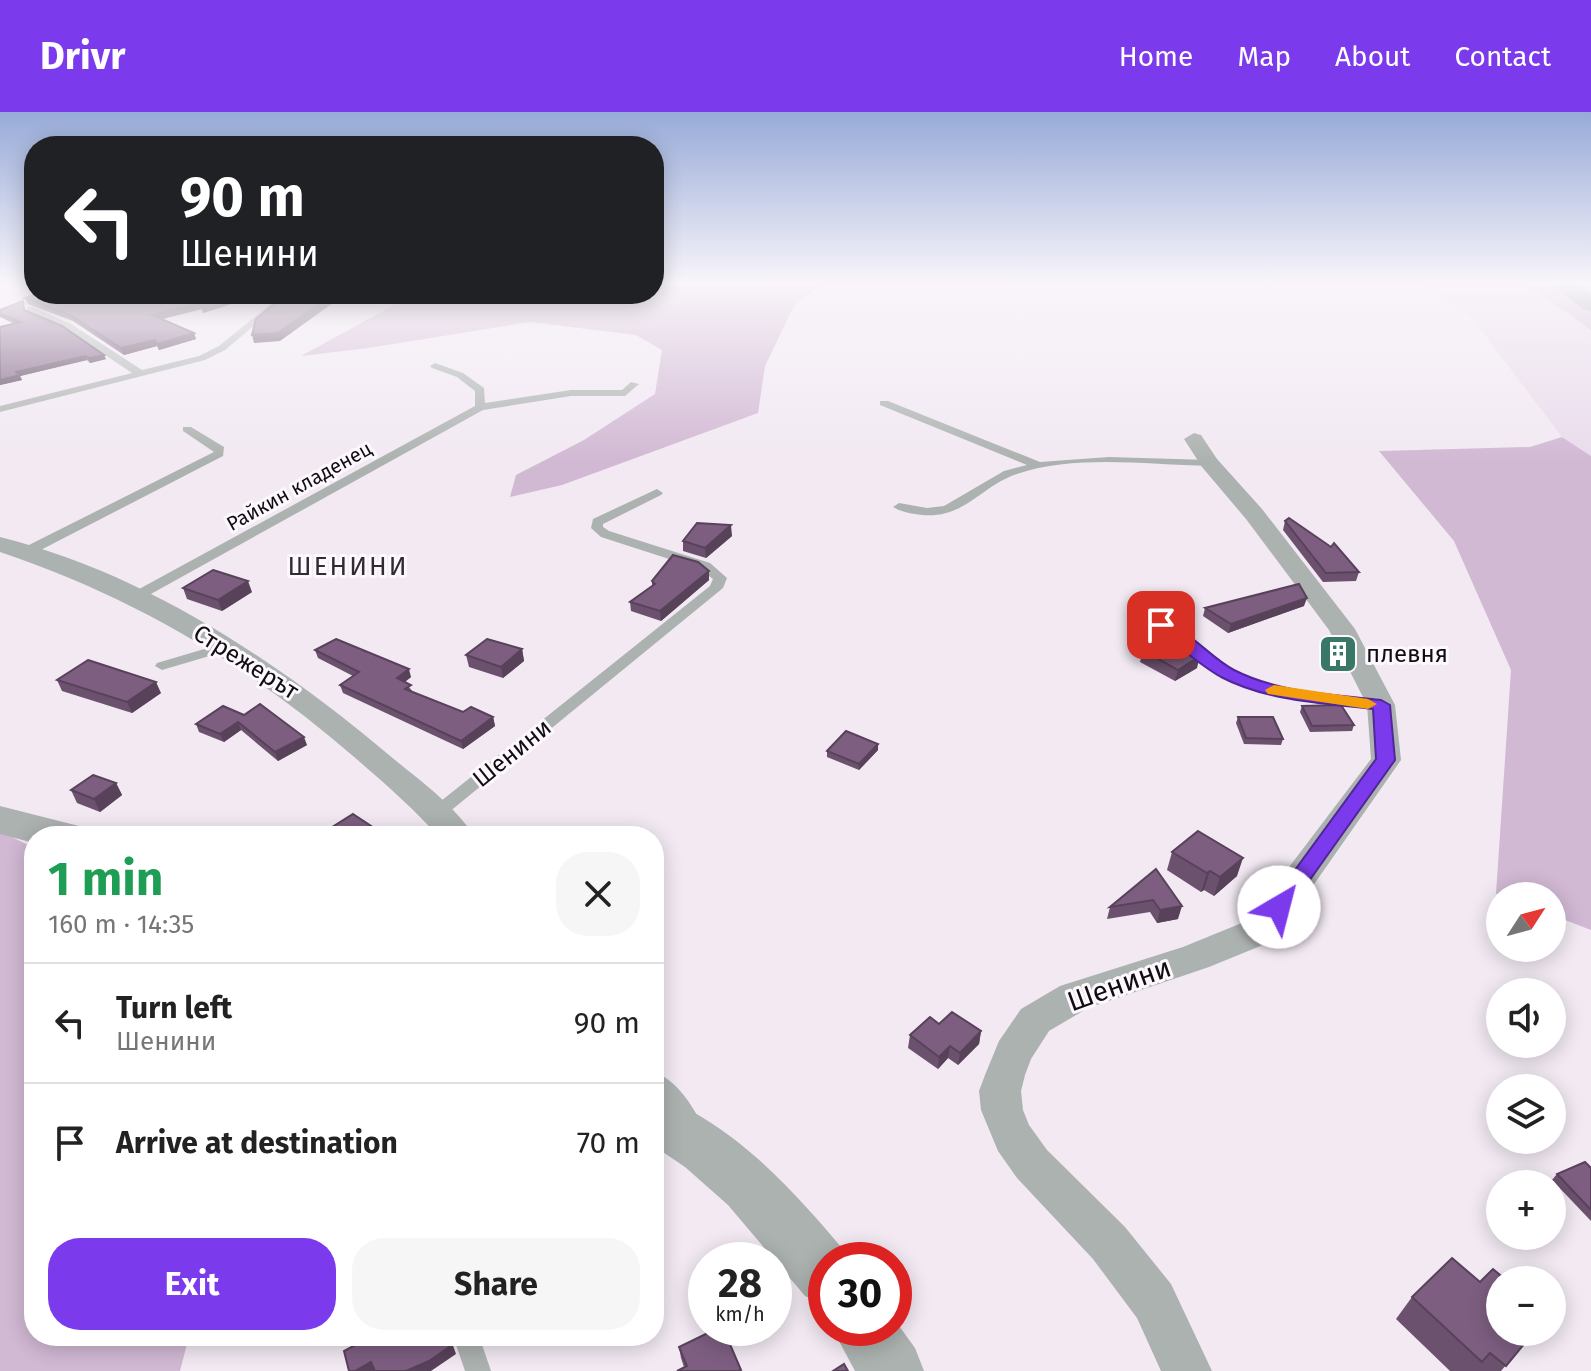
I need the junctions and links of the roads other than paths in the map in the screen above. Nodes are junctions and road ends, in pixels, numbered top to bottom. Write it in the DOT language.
graph roads {
  1 [pos="93,343"];
  2 [pos="227,343"];
  3 [pos="435,366"];
  4 [pos="139,373"];
  5 [pos="634,384"];
  6 [pos="884,403"];
  7 [pos="480,407"];
  8 [pos="0,409"];
  9 [pos="187,429"];
  10 [pos="1201,451"];
  11 [pos="1038,465"];
  12 [pos="657,493"];
  13 [pos="899,507"];
  14 [pos="13,548"];
  15 [pos="135,597"];
  16 [pos="1161,625"];
  17 [pos="228,646"];
  18 [pos="162,666"];
  19 [pos="1381,705"];
  20 [pos="437,813"];
  21 [pos="0,820"];
  22 [pos="24,826"];
  23 [pos="448,826"];
  24 [pos="670,1126"];
  25 [pos="808,1254"];
  26 [pos="469,1346"];
  27 [pos="875,1346"];
  28 [pos="478,1371"];
  29 [pos="892,1371"];
  30 [pos="1187,1371"];
  1 -- 4 [label="lane"];
  2 -- 4 [label="lane"];
  3 -- 7 [label="lane"];
  4 -- 8 [label="lane"];
  5 -- 7 [label="lane"];
  6 -- 11 [label="lane, Шенини"];
  7 -- 15 [label="lane, Райкин кладенец"];
  9 -- 14 [label="lane"];
  10 -- 11 [label="lane, Шенини"];
  10 -- 19 [label="street, Шенини"];
  11 -- 13 [label="lane, Шенини"];
  12 -- 20 [label="lane, Шенини"];
  14 -- 15 [label="street, Стрежерът"];
  15 -- 17 [label="street, Стрежерът"];
  16 -- 19 [label="lane"];
  17 -- 18 [label="lane"];
  17 -- 20 [label="street, Стрежерът"];
  19 -- 30 [label="street, Шенини"];
  20 -- 23 [label="street, Стрежерът"];
  21 -- 22 [label="street"];
  24 -- 25 [label="street"];
  26 -- 28 [label="lane"];
  27 -- 29 [label="street"];
}
